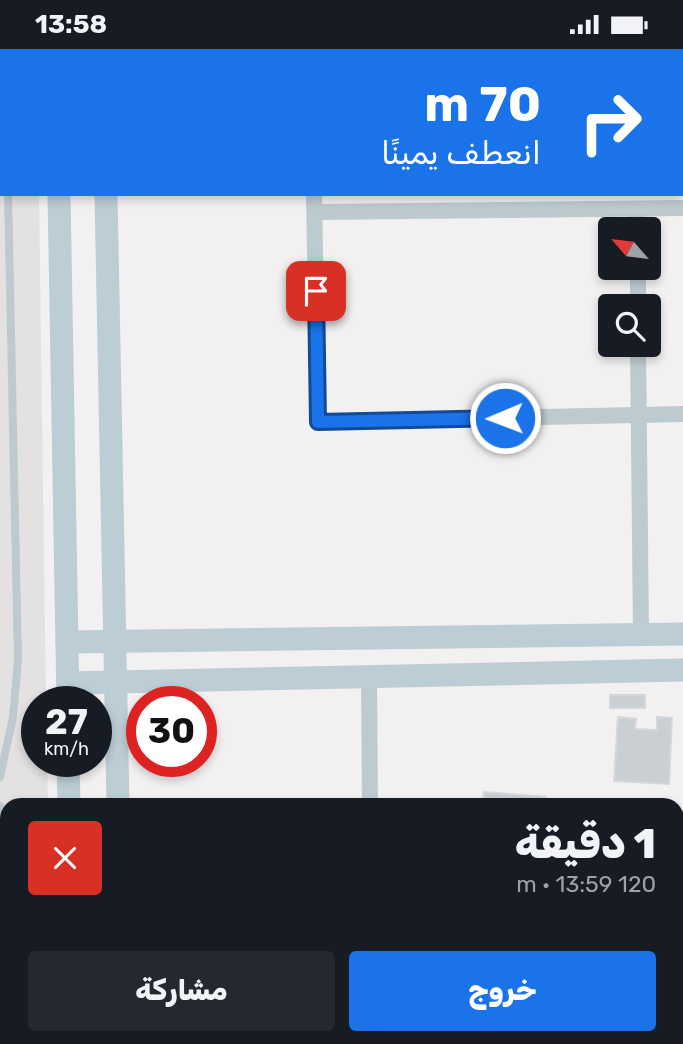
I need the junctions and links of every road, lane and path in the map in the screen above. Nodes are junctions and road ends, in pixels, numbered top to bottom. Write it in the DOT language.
graph roads {
  1 [pos="8,196"];
  2 [pos="59,196"];
  3 [pos="106,196"];
  4 [pos="314,196"];
  5 [pos="495,202"];
  6 [pos="683,208"];
  7 [pos="637,209"];
  8 [pos="315,212"];
  9 [pos="637,217"];
  10 [pos="5,300"];
  11 [pos="638,357"];
  12 [pos="683,414"];
  13 [pos="639,415"];
  14 [pos="683,634"];
  15 [pos="641,635"];
  16 [pos="116,641"];
  17 [pos="67,642"];
  18 [pos="683,670"];
  19 [pos="369,677"];
  20 [pos="117,682"];
  21 [pos="68,686"];
  22 [pos="97,686"];
  23 [pos="0,777"];
  24 [pos="68,777"];
  25 [pos="69,798"];
  26 [pos="118,798"];
  27 [pos="370,798"];
  28 [pos="0,806"];
  29 [pos="0,828"];
  1 -- 10 [label="lane"];
  2 -- 17 [label="main road"];
  3 -- 16 [label="main road"];
  4 -- 8 [label="street"];
  5 -- 7 [label="street"];
  5 -- 8 [label="street"];
  6 -- 7 [label="street"];
  7 -- 9 [label="street"];
  8 -- 13 [label="street"];
  10 -- 23 [label="lane"];
  11 -- 13 [label="street"];
  12 -- 13 [label="street"];
  13 -- 15 [label="street"];
  14 -- 15 [label="main road"];
  15 -- 16 [label="main road"];
  16 -- 17 [label="main road"];
  16 -- 20 [label="main road"];
  17 -- 21 [label="main road"];
  18 -- 19 [label="main road"];
  19 -- 20 [label="main road"];
  19 -- 27 [label="street"];
  20 -- 22 [label="main road"];
  20 -- 26 [label="main road"];
  24 -- 25 [label="main road"];
  28 -- 29 [label="lane"];
}
